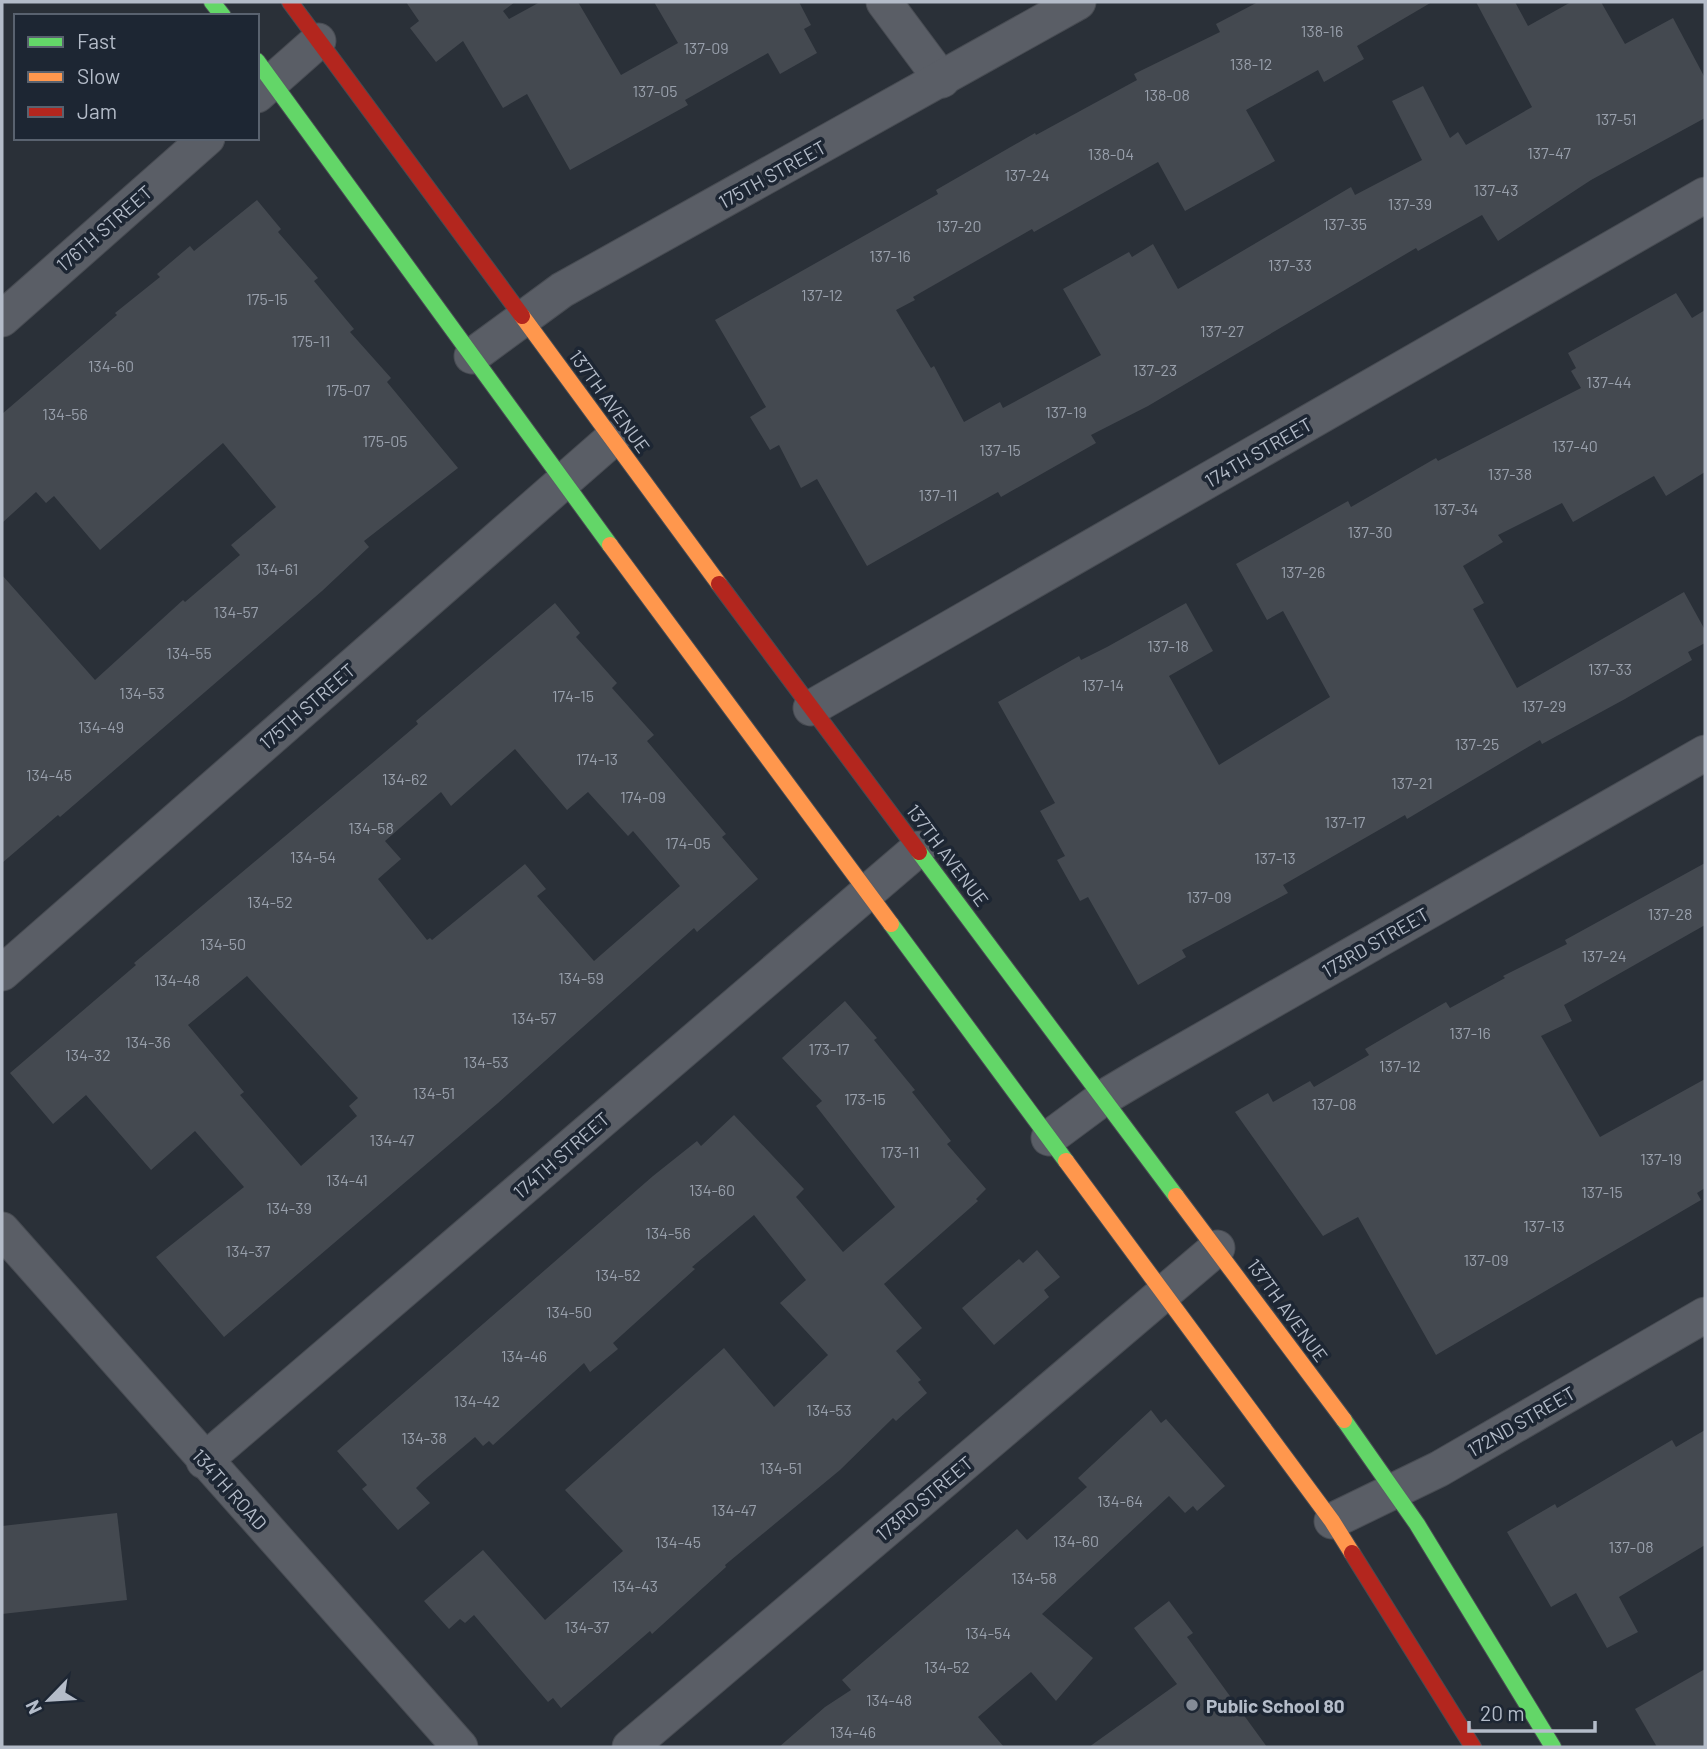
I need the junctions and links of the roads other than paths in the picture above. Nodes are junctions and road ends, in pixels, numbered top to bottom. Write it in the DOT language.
graph roads {
  1 [pos="290,2"];
  2 [pos="884,2"];
  3 [pos="1078,2"];
  4 [pos="318,41"];
  5 [pos="262,79"];
  6 [pos="942,80"];
  7 [pos="205,140"];
  8 [pos="1705,195"];
  9 [pos="523,318"];
  10 [pos="2,319"];
  11 [pos="472,356"];
  12 [pos="612,439"];
  13 [pos="563,481"];
  14 [pos="811,708"];
  15 [pos="1705,753"];
  16 [pos="918,849"];
  17 [pos="866,891"];
  18 [pos="2,972"];
  19 [pos="1103,1098"];
  20 [pos="1049,1138"];
  21 [pos="2,1230"];
  22 [pos="1217,1248"];
  23 [pos="1164,1294"];
  24 [pos="1705,1314"];
  25 [pos="204,1461"];
  26 [pos="1395,1492"];
  27 [pos="1332,1521"];
  28 [pos="460,1747"];
  29 [pos="630,1747"];
  30 [pos="1473,1747"];
  31 [pos="1553,1747"];
  1 -- 4 [label="street, 137TH AVENUE"];
  2 -- 6 [label="street"];
  3 -- 6 [label="street, 175TH STREET"];
  4 -- 5 [label="street"];
  4 -- 9 [label="street, 137TH AVENUE"];
  5 -- 11 [label="street"];
  6 -- 9 [label="street, 175TH STREET"];
  7 -- 10 [label="street, 176TH STREET"];
  8 -- 14 [label="street, 174TH STREET"];
  9 -- 11 [label="street, 175TH STREET"];
  9 -- 12 [label="street, 137TH AVENUE"];
  11 -- 13 [label="street"];
  12 -- 13 [label="street, 175TH STREET"];
  12 -- 14 [label="street, 137TH AVENUE"];
  13 -- 17 [label="street"];
  13 -- 18 [label="street, 175TH STREET"];
  14 -- 16 [label="street, 137TH AVENUE"];
  15 -- 19 [label="street, 173RD STREET"];
  16 -- 17 [label="street, 174TH STREET"];
  16 -- 19 [label="street, 137TH AVENUE"];
  17 -- 20 [label="street"];
  17 -- 25 [label="street, 174TH STREET"];
  19 -- 20 [label="street, 173RD STREET"];
  19 -- 22 [label="street, 137TH AVENUE"];
  20 -- 23 [label="street"];
  21 -- 25 [label="street, 134TH ROAD"];
  22 -- 23 [label="street, 173RD STREET"];
  22 -- 26 [label="street, 137TH AVENUE"];
  23 -- 27 [label="street"];
  23 -- 29 [label="street, 173RD STREET"];
  24 -- 26 [label="street, 172ND STREET"];
  25 -- 28 [label="street, 134TH ROAD"];
  26 -- 27 [label="street, 172ND STREET"];
  26 -- 31 [label="street, 137TH AVENUE"];
  27 -- 30 [label="street"];
}
